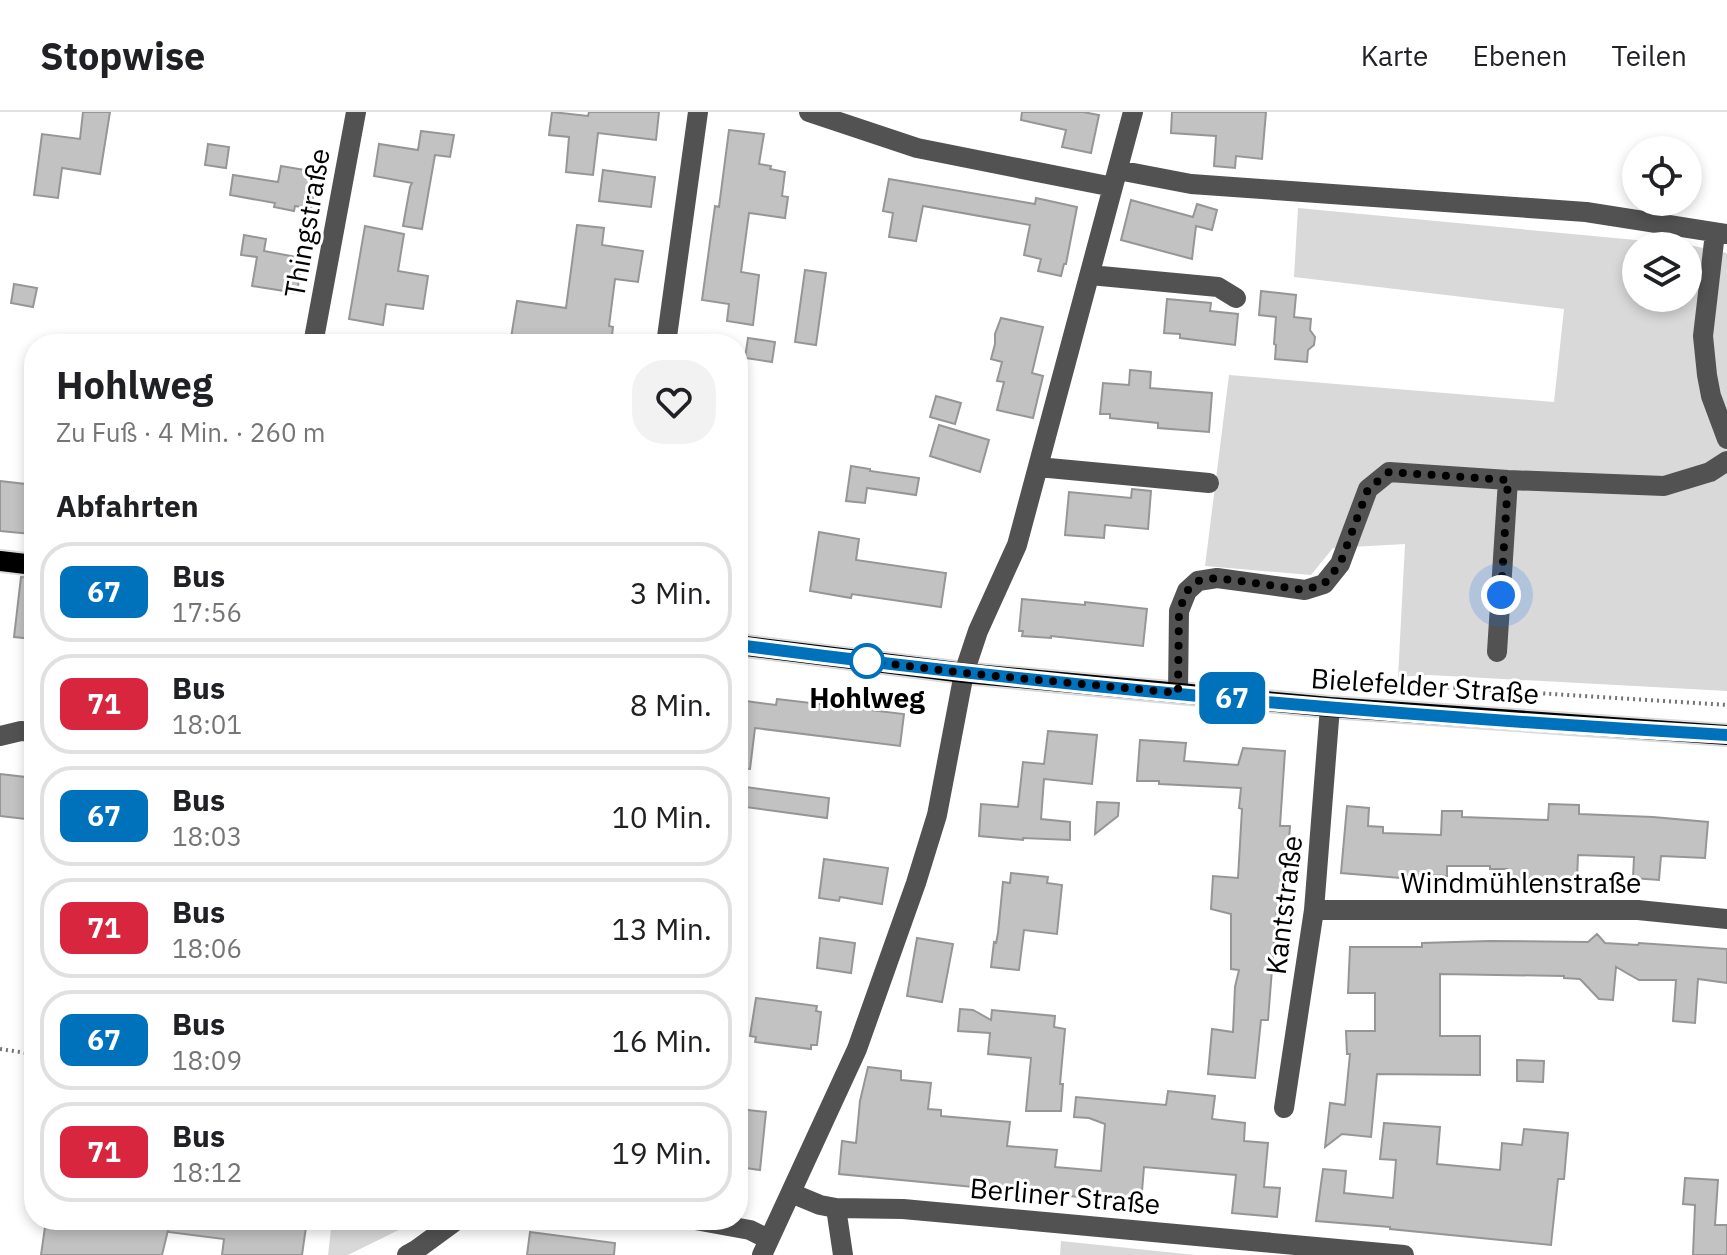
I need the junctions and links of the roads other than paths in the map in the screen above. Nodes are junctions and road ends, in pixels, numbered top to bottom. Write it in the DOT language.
graph roads {
  1 [pos="356,112"];
  2 [pos="698,112"];
  3 [pos="809,112"];
  4 [pos="1133,112"];
  5 [pos="1115,179"];
  6 [pos="1721,233"];
  7 [pos="1090,275"];
  8 [pos="1236,298"];
  9 [pos="315,334"];
  10 [pos="667,334"];
  11 [pos="1727,439"];
  12 [pos="1727,461"];
  13 [pos="1038,467"];
  14 [pos="1508,480"];
  15 [pos="1209,483"];
  16 [pos="0,561"];
  17 [pos="24,564"];
  18 [pos="748,646"];
  19 [pos="1497,652"];
  20 [pos="964,673"];
  21 [pos="1178,693"];
  22 [pos="1330,707"];
  23 [pos="24,731"];
  24 [pos="1727,735"];
  25 [pos="0,736"];
  26 [pos="1314,910"];
  27 [pos="1727,919"];
  28 [pos="1284,1108"];
  29 [pos="791,1193"];
  30 [pos="836,1208"];
  31 [pos="443,1230"];
  32 [pos="748,1230"];
  33 [pos="765,1247"];
  34 [pos="407,1255"];
  35 [pos="843,1255"];
  36 [pos="1404,1255"];
  1 -- 9 [label="street, Thingstraße"];
  2 -- 10 [label="street"];
  3 -- 5 [label="street"];
  4 -- 5 [label="street"];
  5 -- 6 [label="street"];
  5 -- 7 [label="street"];
  6 -- 11 [label="street"];
  7 -- 8 [label="street"];
  7 -- 13 [label="street"];
  12 -- 14 [label="street"];
  13 -- 15 [label="street"];
  13 -- 20 [label="street"];
  14 -- 19 [label="street"];
  14 -- 21 [label="street"];
  16 -- 17 [label="main road"];
  18 -- 20 [label="main road, Bielefelder Straße"];
  20 -- 21 [label="main road, Bielefelder Straße"];
  20 -- 29 [label="street"];
  21 -- 22 [label="main road, Bielefelder Straße"];
  22 -- 24 [label="main road, Bielefelder Straße"];
  22 -- 26 [label="street, Kantstraße"];
  23 -- 25 [label="street"];
  26 -- 27 [label="street, Windmühlenstraße"];
  26 -- 28 [label="street, Kantstraße"];
  29 -- 30 [label="street, Berliner Straße"];
  29 -- 33 [label="street"];
  30 -- 35 [label="street"];
  30 -- 36 [label="street, Berliner Straße"];
  31 -- 34 [label="street"];
  32 -- 33 [label="street"];
}
